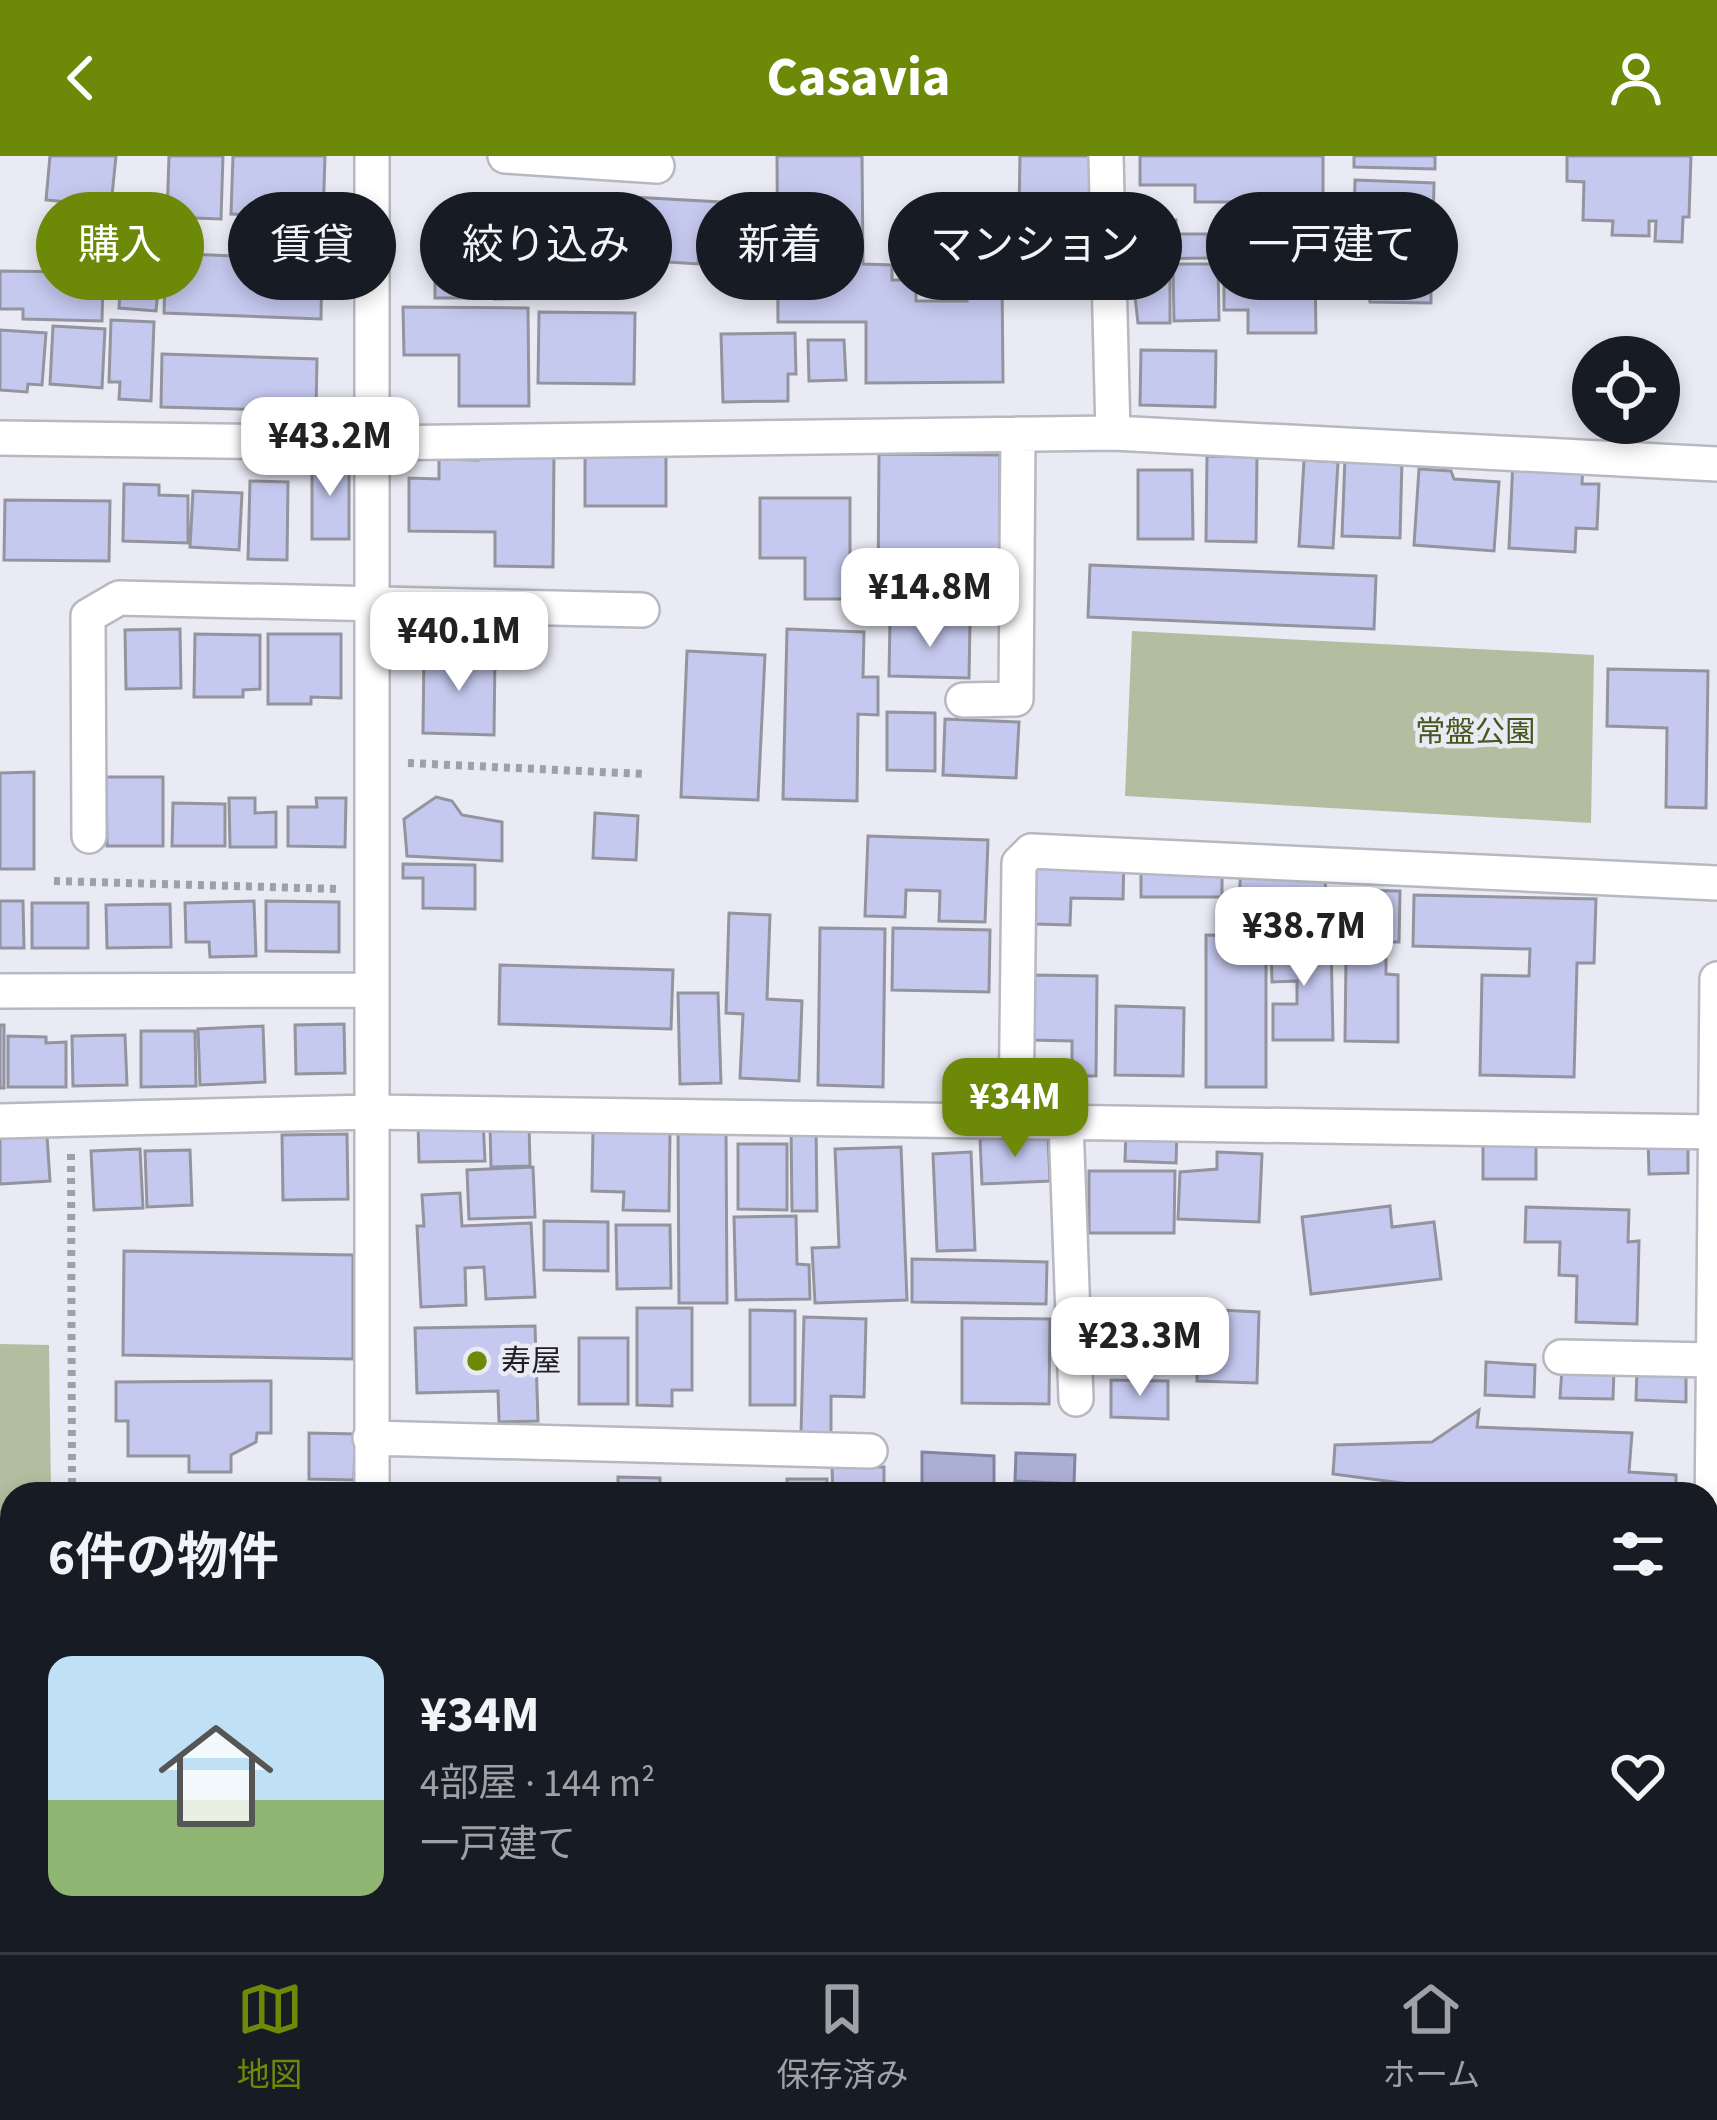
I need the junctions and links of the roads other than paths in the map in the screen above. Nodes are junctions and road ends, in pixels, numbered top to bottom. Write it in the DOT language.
graph roads {
  1 [pos="372,156"];
  2 [pos="505,156"];
  3 [pos="1106,156"];
  4 [pos="657,166"];
  5 [pos="1113,433"];
  6 [pos="1018,434"];
  7 [pos="0,438"];
  8 [pos="373,443"];
  9 [pos="1717,464"];
  10 [pos="371,602"];
  11 [pos="642,610"];
  12 [pos="964,700"];
  13 [pos="89,836"];
  14 [pos="1717,883"];
  15 [pos="1717,979"];
  16 [pos="371,990"];
  17 [pos="0,991"];
  18 [pos="371,1112"];
  19 [pos="0,1121"];
  20 [pos="1016,1122"];
  21 [pos="1066,1122"];
  22 [pos="1715,1132"];
  23 [pos="1561,1357"];
  24 [pos="1712,1360"];
  25 [pos="1076,1399"];
  26 [pos="370,1438"];
  27 [pos="870,1451"];
  28 [pos="372,1482"];
  29 [pos="1711,1482"];
  1 -- 8 [label="street"];
  2 -- 4 [label="street"];
  3 -- 5 [label="street"];
  5 -- 6 [label="street"];
  5 -- 9 [label="street"];
  6 -- 8 [label="street"];
  6 -- 12 [label="street"];
  7 -- 8 [label="street"];
  8 -- 10 [label="street"];
  10 -- 11 [label="street"];
  10 -- 13 [label="street"];
  10 -- 16 [label="street"];
  14 -- 20 [label="street"];
  15 -- 22 [label="street"];
  16 -- 17 [label="street"];
  16 -- 18 [label="street"];
  18 -- 19 [label="street"];
  18 -- 20 [label="street"];
  18 -- 26 [label="street"];
  20 -- 21 [label="street"];
  21 -- 22 [label="street"];
  21 -- 25 [label="street"];
  22 -- 24 [label="street"];
  23 -- 24 [label="street"];
  24 -- 29 [label="street"];
  26 -- 27 [label="street"];
  26 -- 28 [label="street"];
}
